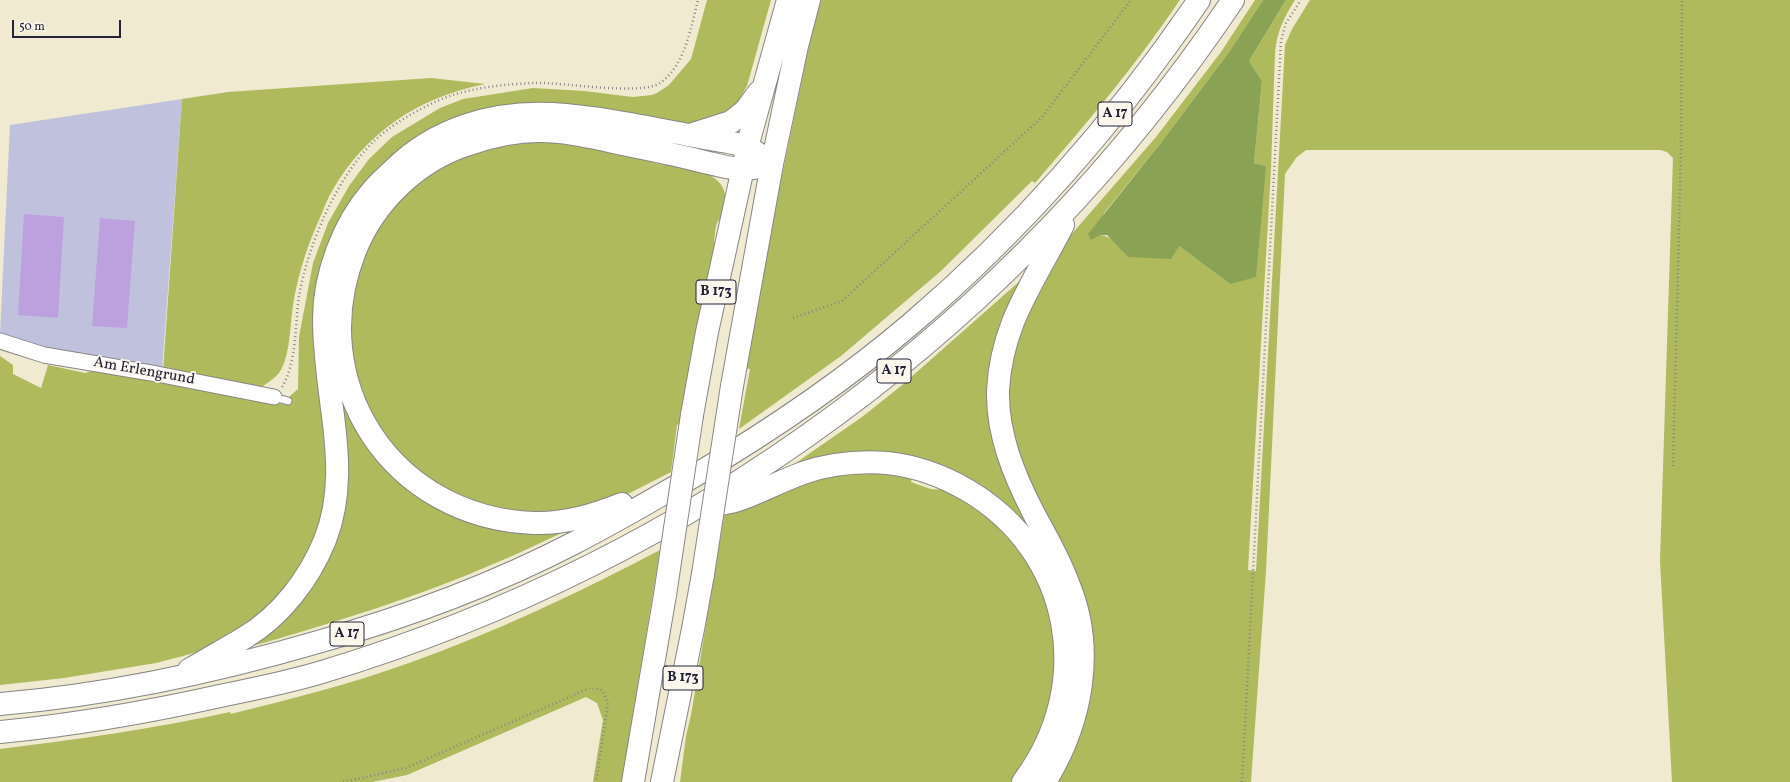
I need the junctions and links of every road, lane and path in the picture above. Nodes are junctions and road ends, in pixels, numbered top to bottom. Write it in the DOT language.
graph roads {
  1 [pos="788,0"];
  2 [pos="809,0"];
  3 [pos="1131,0"];
  4 [pos="1200,0"];
  5 [pos="1233,0"];
  6 [pos="1301,0"];
  7 [pos="1682,0"];
  8 [pos="763,86"];
  9 [pos="689,135"];
  10 [pos="747,147"];
  11 [pos="772,164"];
  12 [pos="742,170"];
  13 [pos="1075,202"];
  14 [pos="793,318"];
  15 [pos="0,341"];
  16 [pos="274,397"];
  17 [pos="288,401"];
  18 [pos="1673,466"];
  19 [pos="653,500"];
  20 [pos="691,510"];
  21 [pos="175,679"];
  22 [pos="0,704"];
  23 [pos="0,732"];
  24 [pos="343,782"];
  25 [pos="596,782"];
  26 [pos="633,782"];
  27 [pos="662,782"];
  28 [pos="1023,782"];
  29 [pos="1045,782"];
  30 [pos="1242,782"];
  1 -- 8 [label="main road, B 173"];
  2 -- 11 [label="main road, B 173"];
  3 -- 14 [label="path"];
  4 -- 19 [label="main road, A 17"];
  5 -- 13 [label="main road, A 17"];
  6 -- 30 [label="path"];
  7 -- 18 [label="path"];
  8 -- 9 [label="main road"];
  8 -- 10 [label="main road, B 173"];
  9 -- 10 [label="main road"];
  9 -- 21 [label="main road"];
  10 -- 11 [label="main road"];
  10 -- 12 [label="main road, B 173"];
  11 -- 12 [label="main road"];
  11 -- 27 [label="main road, B 173, bridge"];
  12 -- 19 [label="main road"];
  12 -- 26 [label="main road, B 173, bridge"];
  13 -- 20 [label="main road, A 17"];
  13 -- 29 [label="main road"];
  15 -- 16 [label="street, Am Erlengrund"];
  16 -- 17 [label="lane, Am Erlengrund"];
  19 -- 21 [label="main road, A 17"];
  20 -- 23 [label="main road, A 17"];
  20 -- 28 [label="main road"];
  21 -- 22 [label="main road, A 17"];
  24 -- 25 [label="path"];
}
